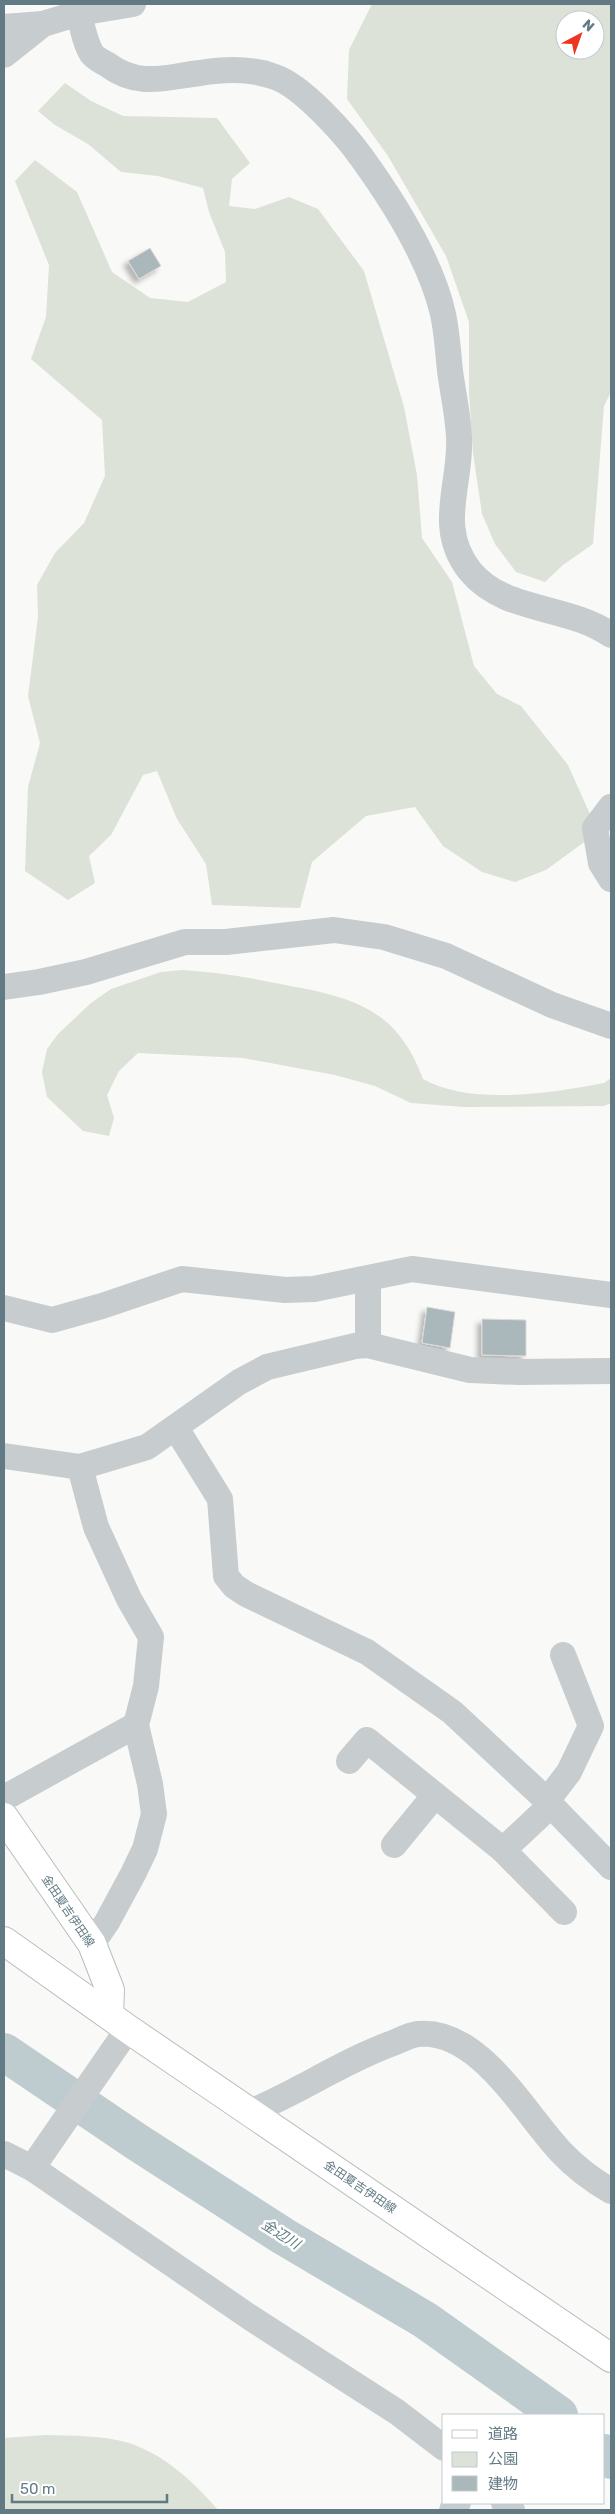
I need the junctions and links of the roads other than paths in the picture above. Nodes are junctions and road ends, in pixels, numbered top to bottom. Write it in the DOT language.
graph roads {
  1 [pos="133,4"];
  2 [pos="79,13"];
  3 [pos="43,24"];
  4 [pos="4,27"];
  5 [pos="4,54"];
  6 [pos="611,635"];
  7 [pos="611,807"];
  8 [pos="611,879"];
  9 [pos="4,987"];
  10 [pos="611,1026"];
  11 [pos="368,1279"];
  12 [pos="611,1295"];
  13 [pos="4,1308"];
  14 [pos="368,1345"];
  15 [pos="611,1371"];
  16 [pos="176,1428"];
  17 [pos="4,1456"];
  18 [pos="80,1468"];
  19 [pos="563,1655"];
  20 [pos="136,1725"];
  21 [pos="349,1761"];
  22 [pos="435,1795"];
  23 [pos="4,1798"];
  24 [pos="549,1803"];
  25 [pos="4,1817"];
  26 [pos="394,1845"];
  27 [pos="503,1850"];
  28 [pos="611,1867"];
  29 [pos="564,1912"];
  30 [pos="4,1941"];
  31 [pos="92,1944"];
  32 [pos="119,2029"];
  33 [pos="250,2112"];
  34 [pos="4,2154"];
  35 [pos="38,2159"];
  36 [pos="611,2192"];
  37 [pos="611,2358"];
  38 [pos="442,2446"];
  1 -- 2 [label="street"];
  2 -- 3 [label="street"];
  2 -- 6 [label="street"];
  3 -- 4 [label="street"];
  3 -- 5 [label="street"];
  7 -- 8 [label="street"];
  9 -- 10 [label="street"];
  11 -- 12 [label="street"];
  11 -- 13 [label="street"];
  11 -- 14 [label="street"];
  14 -- 15 [label="street"];
  14 -- 16 [label="street"];
  16 -- 18 [label="street"];
  16 -- 24 [label="street"];
  17 -- 18 [label="street"];
  18 -- 20 [label="street"];
  19 -- 24 [label="street"];
  20 -- 23 [label="street"];
  20 -- 31 [label="street"];
  21 -- 22 [label="street"];
  22 -- 26 [label="street"];
  22 -- 27 [label="street"];
  24 -- 27 [label="street"];
  24 -- 28 [label="street"];
  25 -- 31 [label="main road, 金田夏吉伊田線"];
  27 -- 29 [label="street"];
  30 -- 32 [label="main road, 金田夏吉伊田線"];
  31 -- 32 [label="main road, 金田夏吉伊田線"];
  32 -- 33 [label="main road, 金田夏吉伊田線"];
  32 -- 35 [label="street"];
  33 -- 36 [label="street"];
  33 -- 37 [label="main road, 金田夏吉伊田線"];
  34 -- 35 [label="street"];
  35 -- 38 [label="street"];
}
